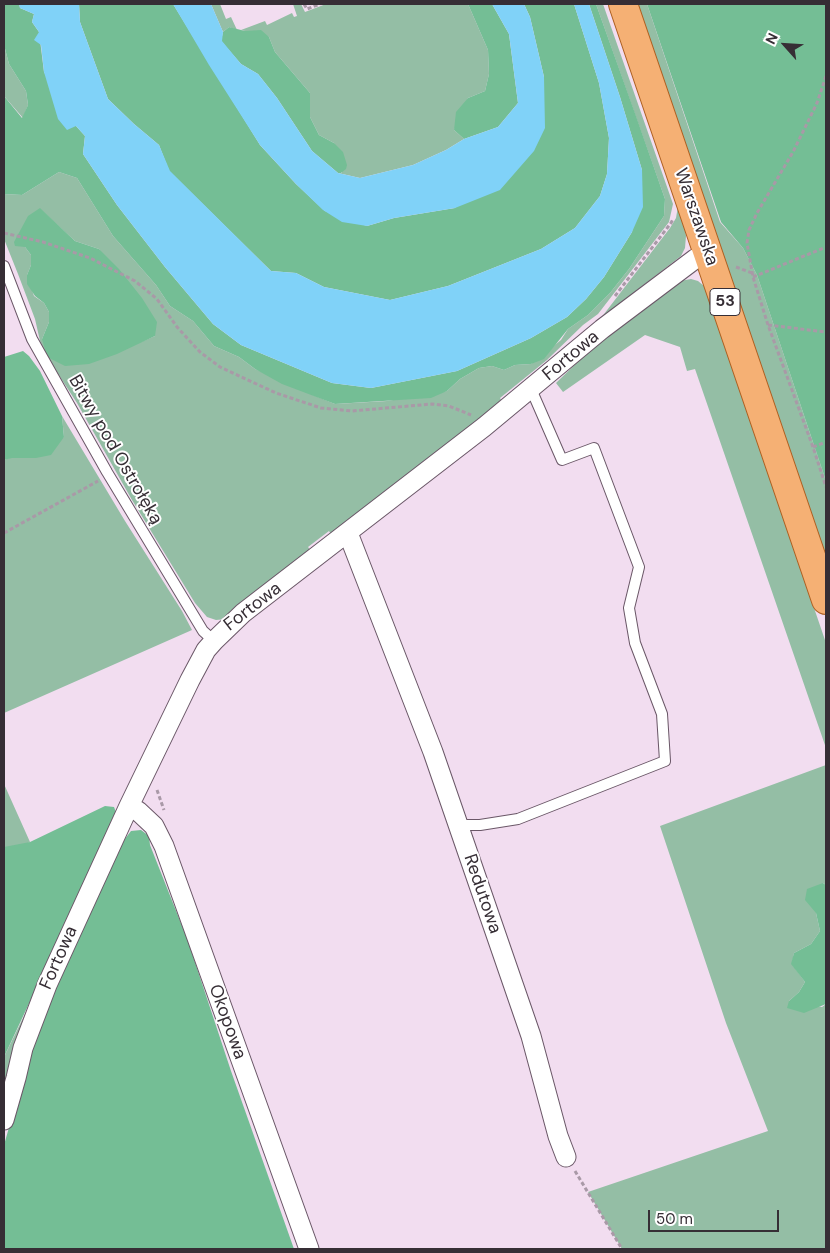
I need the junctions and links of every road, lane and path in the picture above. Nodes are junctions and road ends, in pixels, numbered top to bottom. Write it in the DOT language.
graph roads {
  1 [pos="304,4"];
  2 [pos="320,4"];
  3 [pos="623,4"];
  4 [pos="826,76"];
  5 [pos="674,216"];
  6 [pos="4,233"];
  7 [pos="826,247"];
  8 [pos="708,253"];
  9 [pos="4,266"];
  10 [pos="753,277"];
  11 [pos="612,300"];
  12 [pos="768,326"];
  13 [pos="826,332"];
  14 [pos="531,389"];
  15 [pos="484,427"];
  16 [pos="826,442"];
  17 [pos="813,447"];
  18 [pos="109,475"];
  19 [pos="826,487"];
  20 [pos="4,533"];
  21 [pos="348,533"];
  22 [pos="826,600"];
  23 [pos="214,641"];
  24 [pos="129,806"];
  25 [pos="458,825"];
  26 [pos="4,1120"];
  27 [pos="566,1157"];
  28 [pos="309,1249"];
  29 [pos="622,1249"];
  1 -- 2 [label="path"];
  3 -- 8 [label="main road, Warszawska / 53"];
  4 -- 10 [label="path"];
  5 -- 11 [label="path"];
  6 -- 15 [label="path"];
  7 -- 10 [label="path"];
  8 -- 14 [label="street, Fortowa"];
  8 -- 22 [label="main road, Warszawska / 53"];
  9 -- 18 [label="lane, Bitwy pod Ostrołęką"];
  10 -- 12 [label="path"];
  12 -- 13 [label="path"];
  12 -- 17 [label="path"];
  14 -- 15 [label="street, Fortowa"];
  14 -- 25 [label="lane"];
  15 -- 21 [label="street, Fortowa"];
  16 -- 17 [label="path"];
  17 -- 19 [label="path"];
  18 -- 20 [label="path"];
  18 -- 23 [label="lane, Bitwy pod Ostrołęką"];
  21 -- 23 [label="street, Fortowa"];
  21 -- 25 [label="street, Redutowa"];
  23 -- 24 [label="street, Fortowa"];
  24 -- 26 [label="street, Fortowa"];
  24 -- 28 [label="street, Okopowa"];
  25 -- 27 [label="street, Redutowa"];
  27 -- 29 [label="path"];
}
